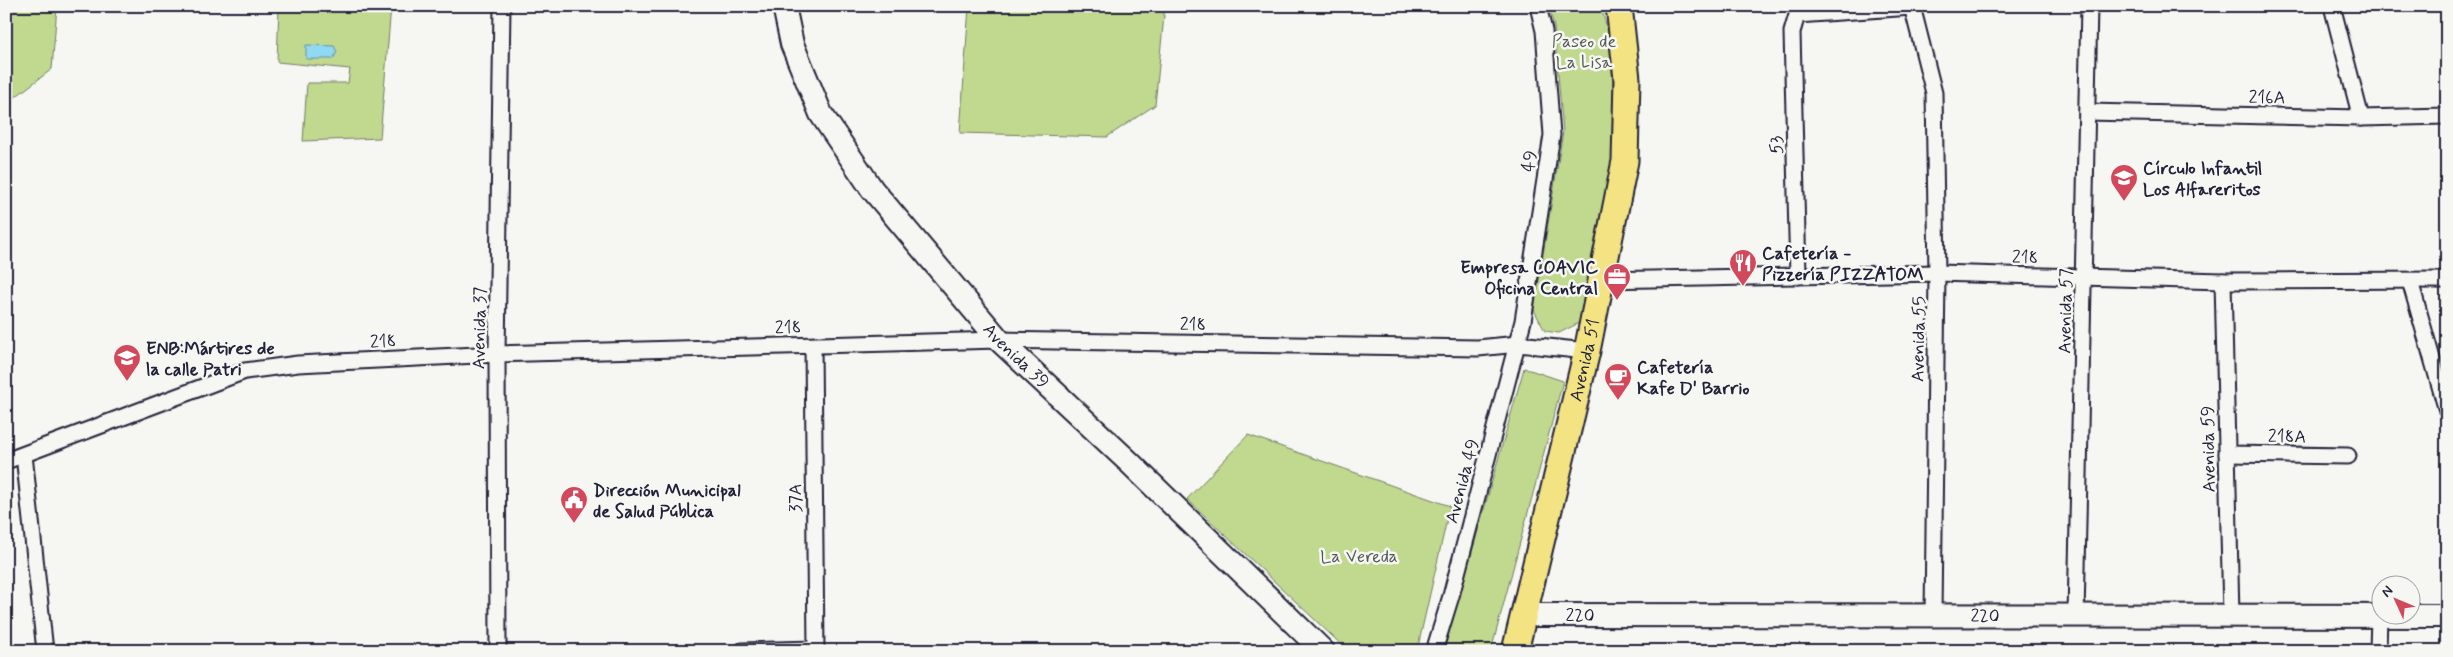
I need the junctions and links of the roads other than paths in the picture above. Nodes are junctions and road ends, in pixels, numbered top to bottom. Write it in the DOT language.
graph roads {
  1 [pos="502,6"];
  2 [pos="784,6"];
  3 [pos="1538,6"];
  4 [pos="1619,6"];
  5 [pos="2089,6"];
  6 [pos="2332,6"];
  7 [pos="1912,7"];
  8 [pos="2087,112"];
  9 [pos="2447,116"];
  10 [pos="2361,118"];
  11 [pos="1938,273"];
  12 [pos="1798,276"];
  13 [pos="2085,277"];
  14 [pos="1603,280"];
  15 [pos="2447,280"];
  16 [pos="2223,281"];
  17 [pos="2410,281"];
  18 [pos="1523,321"];
  19 [pos="999,340"];
  20 [pos="1518,344"];
  21 [pos="813,346"];
  22 [pos="1587,351"];
  23 [pos="497,354"];
  24 [pos="2447,412"];
  25 [pos="2227,454"];
  26 [pos="24,455"];
  27 [pos="2348,456"];
  28 [pos="6,461"];
  29 [pos="1524,615"];
  30 [pos="2231,615"];
  31 [pos="1932,616"];
  32 [pos="2076,616"];
  33 [pos="2370,616"];
  34 [pos="2420,616"];
  35 [pos="2447,616"];
  36 [pos="2379,624"];
  37 [pos="816,650"];
  38 [pos="45,651"];
  39 [pos="498,651"];
  40 [pos="742,651"];
  41 [pos="1323,651"];
  42 [pos="1434,651"];
  43 [pos="1515,651"];
  44 [pos="2378,651"];
  1 -- 23 [label="street, Avenida 37"];
  2 -- 19 [label="street, Avenida 39"];
  3 -- 18 [label="street, 49"];
  4 -- 14 [label="main road, Avenida 51"];
  5 -- 8 [label="street, Avenida 57"];
  6 -- 10 [label="street"];
  7 -- 11 [label="street, Avenida 55"];
  7 -- 12 [label="street, 53"];
  8 -- 10 [label="street, 216A"];
  8 -- 13 [label="street, Avenida 57"];
  9 -- 10 [label="street, 216A"];
  11 -- 12 [label="street, 218"];
  11 -- 13 [label="street, 218"];
  11 -- 31 [label="street, Avenida 55"];
  12 -- 14 [label="street, 218"];
  13 -- 16 [label="street, 218"];
  13 -- 32 [label="street, Avenida 57"];
  14 -- 22 [label="main road, Avenida 51"];
  15 -- 17 [label="street, 218"];
  16 -- 17 [label="street, 218"];
  16 -- 25 [label="street, Avenida 59"];
  17 -- 24 [label="street"];
  18 -- 20 [label="street, Avenida 49"];
  19 -- 20 [label="street, 218"];
  19 -- 21 [label="street, 218"];
  19 -- 41 [label="street, Avenida 39"];
  20 -- 22 [label="street, 218"];
  20 -- 42 [label="street, Avenida 49"];
  21 -- 23 [label="street, 218"];
  21 -- 37 [label="street, 37A"];
  22 -- 29 [label="main road, Avenida 51"];
  23 -- 26 [label="street, 218"];
  23 -- 39 [label="street, Avenida 37"];
  25 -- 27 [label="street, 218A"];
  25 -- 30 [label="street, Avenida 59"];
  26 -- 28 [label="street, 218"];
  26 -- 38 [label="street"];
  29 -- 31 [label="street, 220"];
  29 -- 43 [label="main road, Avenida 51"];
  30 -- 32 [label="street, 220"];
  30 -- 33 [label="street, 220"];
  31 -- 32 [label="street, 220"];
  34 -- 35 [label="street, 220"];
  36 -- 44 [label="street"];
  37 -- 40 [label="street"];
}
